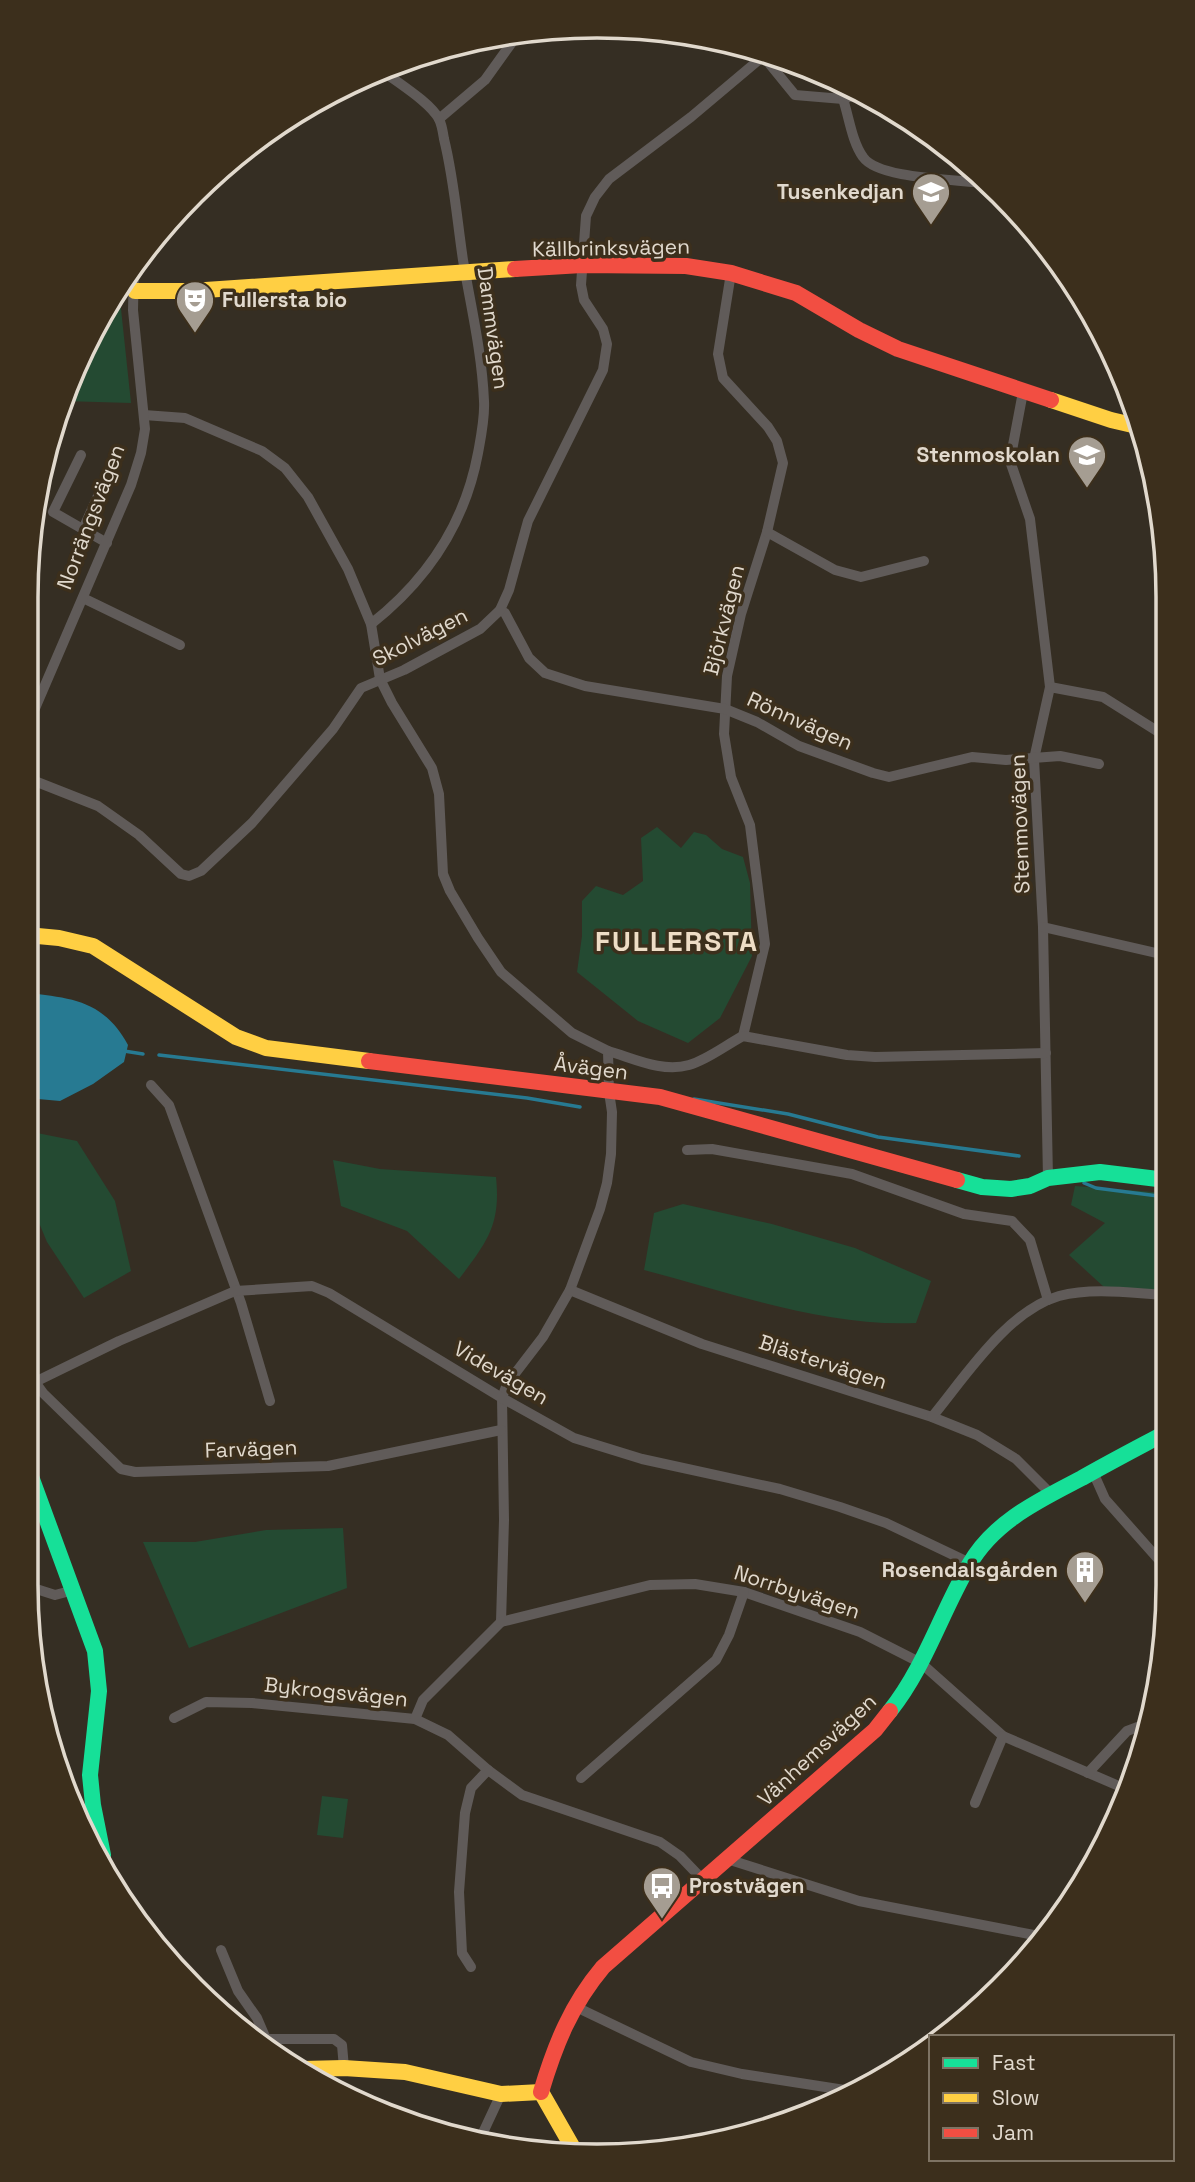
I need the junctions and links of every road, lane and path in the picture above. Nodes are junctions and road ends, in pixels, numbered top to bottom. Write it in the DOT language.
graph roads {
  1 [pos="511,45"];
  2 [pos="754,62"];
  3 [pos="773,67"];
  4 [pos="392,78"];
  5 [pos="848,97"];
  6 [pos="843,99"];
  7 [pos="439,118"];
  8 [pos="972,182"];
  9 [pos="582,265"];
  10 [pos="731,273"];
  11 [pos="466,274"];
  12 [pos="135,285"];
  13 [pos="135,291"];
  14 [pos="1023,392"];
  15 [pos="144,415"];
  16 [pos="1129,424"];
  17 [pos="81,455"];
  18 [pos="107,476"];
  19 [pos="83,529"];
  20 [pos="768,533"];
  21 [pos="107,542"];
  22 [pos="924,561"];
  23 [pos="83,598"];
  24 [pos="500,610"];
  25 [pos="372,624"];
  26 [pos="180,645"];
  27 [pos="380,678"];
  28 [pos="1050,687"];
  29 [pos="38,702"];
  30 [pos="725,709"];
  31 [pos="1156,730"];
  32 [pos="1034,759"];
  33 [pos="1099,764"];
  34 [pos="38,783"];
  35 [pos="1043,927"];
  36 [pos="38,936"];
  37 [pos="1156,952"];
  38 [pos="743,1035"];
  39 [pos="608,1051"];
  40 [pos="1046,1053"];
  41 [pos="151,1085"];
  42 [pos="609,1092"];
  43 [pos="687,1150"];
  44 [pos="1048,1178"];
  45 [pos="1156,1179"];
  46 [pos="570,1290"];
  47 [pos="235,1291"];
  48 [pos="1156,1295"];
  49 [pos="1048,1300"];
  50 [pos="38,1380"];
  51 [pos="38,1390"];
  52 [pos="502,1398"];
  53 [pos="271,1401"];
  54 [pos="932,1418"];
  55 [pos="501,1430"];
  56 [pos="1156,1438"];
  57 [pos="1093,1472"];
  58 [pos="1050,1493"];
  59 [pos="38,1495"];
  60 [pos="1154,1553"];
  61 [pos="1156,1555"];
  62 [pos="970,1563"];
  63 [pos="38,1590"];
  64 [pos="74,1590"];
  65 [pos="744,1591"];
  66 [pos="501,1622"];
  67 [pos="921,1663"];
  68 [pos="174,1718"];
  69 [pos="415,1719"];
  70 [pos="1138,1727"];
  71 [pos="1003,1736"];
  72 [pos="488,1770"];
  73 [pos="1088,1773"];
  74 [pos="581,1778"];
  75 [pos="1119,1786"];
  76 [pos="975,1803"];
  77 [pos="100,1839"];
  78 [pos="727,1860"];
  79 [pos="702,1880"];
  80 [pos="1033,1935"];
  81 [pos="221,1950"];
  82 [pos="471,1966"];
  83 [pos="574,2006"];
  84 [pos="263,2032"];
  85 [pos="273,2039"];
  86 [pos="344,2068"];
  87 [pos="317,2069"];
  88 [pos="838,2089"];
  89 [pos="541,2092"];
  90 [pos="501,2094"];
  91 [pos="483,2132"];
  92 [pos="570,2142"];
  1 -- 7 [label="street"];
  2 -- 9 [label="street, Skolvägen"];
  3 -- 6 [label="street"];
  4 -- 7 [label="street"];
  5 -- 6 [label="street"];
  6 -- 8 [label="street"];
  7 -- 11 [label="street, Dammvägen"];
  9 -- 10 [label="street, Källbrinksvägen"];
  9 -- 11 [label="street, Källbrinksvägen"];
  9 -- 24 [label="street, Skolvägen"];
  10 -- 14 [label="street, Källbrinksvägen"];
  10 -- 20 [label="street, Björkvägen"];
  11 -- 13 [label="street, Källbrinksvägen"];
  11 -- 25 [label="street, Dammvägen"];
  12 -- 13 [label="street, Norrängsvägen"];
  13 -- 15 [label="street, Norrängsvägen"];
  14 -- 16 [label="street, Källbrinksvägen"];
  14 -- 28 [label="street, Stenmovägen"];
  15 -- 21 [label="street, Norrängsvägen"];
  15 -- 25 [label="street"];
  17 -- 19 [label="street"];
  18 -- 19 [label="street"];
  19 -- 21 [label="street"];
  20 -- 22 [label="street"];
  20 -- 30 [label="street, Björkvägen"];
  21 -- 23 [label="street, Norrängsvägen"];
  23 -- 26 [label="street"];
  23 -- 29 [label="street, Norrängsvägen"];
  24 -- 27 [label="street, Skolvägen"];
  24 -- 30 [label="street, Rönnvägen"];
  25 -- 27 [label="street"];
  27 -- 34 [label="street, Skolvägen"];
  27 -- 39 [label="street"];
  28 -- 31 [label="street"];
  28 -- 32 [label="street, Stenmovägen"];
  30 -- 32 [label="street, Rönnvägen"];
  30 -- 38 [label="street, Björkvägen"];
  32 -- 33 [label="street, Rönnvägen"];
  32 -- 35 [label="street, Stenmovägen"];
  35 -- 37 [label="street"];
  35 -- 40 [label="street, Stenmovägen"];
  36 -- 42 [label="street, Åvägen"];
  38 -- 39 [label="street"];
  38 -- 40 [label="street"];
  39 -- 42 [label="street"];
  40 -- 44 [label="street, Stenmovägen"];
  41 -- 47 [label="street"];
  42 -- 44 [label="street, Åvägen"];
  42 -- 46 [label="street"];
  43 -- 49 [label="street"];
  44 -- 45 [label="street, Åvägen"];
  46 -- 52 [label="street"];
  46 -- 54 [label="street, Blästervägen"];
  47 -- 50 [label="street, Videvägen"];
  47 -- 52 [label="street, Videvägen"];
  47 -- 53 [label="street"];
  48 -- 49 [label="street"];
  49 -- 54 [label="street"];
  51 -- 55 [label="street, Farvägen"];
  52 -- 55 [label="street"];
  52 -- 62 [label="street, Videvägen"];
  54 -- 58 [label="street, Blästervägen"];
  55 -- 66 [label="street"];
  56 -- 57 [label="street, Vänhemsvägen"];
  57 -- 58 [label="street, Vänhemsvägen"];
  57 -- 60 [label="street"];
  58 -- 62 [label="street, Vänhemsvägen"];
  59 -- 64 [label="street"];
  60 -- 61 [label="street"];
  62 -- 67 [label="street, Vänhemsvägen"];
  63 -- 64 [label="street"];
  64 -- 77 [label="street"];
  65 -- 66 [label="street, Norrbyvägen"];
  65 -- 67 [label="street, Norrbyvägen"];
  65 -- 74 [label="street"];
  66 -- 69 [label="street"];
  67 -- 71 [label="street, Norrbyvägen"];
  67 -- 78 [label="street, Vänhemsvägen"];
  68 -- 69 [label="street, Bykrogsvägen"];
  69 -- 72 [label="street, Bykrogsvägen"];
  70 -- 73 [label="street"];
  71 -- 73 [label="street, Norrbyvägen"];
  71 -- 76 [label="street"];
  72 -- 79 [label="street, Bykrogsvägen"];
  72 -- 82 [label="street"];
  73 -- 75 [label="street, Norrbyvägen"];
  78 -- 79 [label="street, Vänhemsvägen"];
  78 -- 80 [label="street"];
  79 -- 83 [label="street, Vänhemsvägen"];
  81 -- 84 [label="street"];
  83 -- 88 [label="street"];
  83 -- 89 [label="street, Vänhemsvägen"];
  85 -- 86 [label="street"];
  86 -- 87 [label="street"];
  86 -- 90 [label="street"];
  89 -- 90 [label="street"];
  89 -- 92 [label="street"];
  90 -- 91 [label="street"];
}
